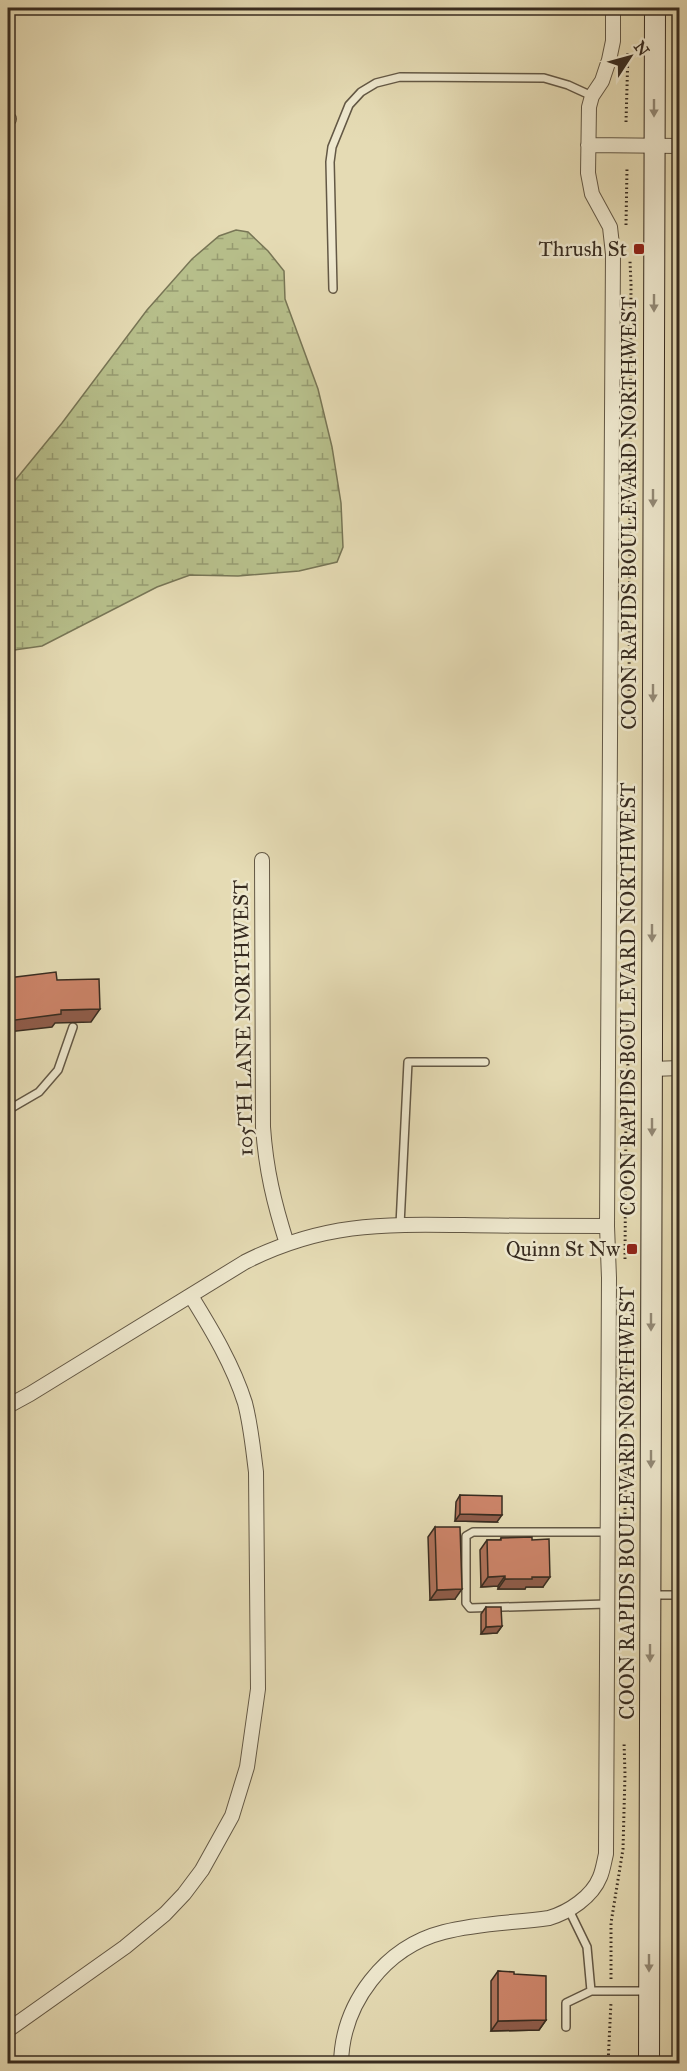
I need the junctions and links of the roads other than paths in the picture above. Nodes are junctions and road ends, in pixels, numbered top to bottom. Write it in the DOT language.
graph roads {
  1 [pos="613,8"];
  2 [pos="655,8"];
  3 [pos="592,96"];
  4 [pos="588,146"];
  5 [pos="654,146"];
  6 [pos="680,146"];
  7 [pos="333,289"];
  8 [pos="262,860"];
  9 [pos="73,1027"];
  10 [pos="485,1062"];
  11 [pos="680,1068"];
  12 [pos="652,1069"];
  13 [pos="8,1110"];
  14 [pos="400,1225"];
  15 [pos="607,1226"];
  16 [pos="286,1244"];
  17 [pos="191,1296"];
  18 [pos="8,1406"];
  19 [pos="607,1532"];
  20 [pos="651,1595"];
  21 [pos="680,1595"];
  22 [pos="607,1604"];
  23 [pos="569,1910"];
  24 [pos="591,1991"];
  25 [pos="649,1991"];
  26 [pos="566,2027"];
  27 [pos="8,2030"];
  28 [pos="341,2064"];
  29 [pos="649,2064"];
  1 -- 3 [label="street"];
  2 -- 5 [label="main road, COON RAPIDS BOULEVARD NORTHWEST, one-way"];
  3 -- 4 [label="street"];
  3 -- 7 [label="lane"];
  4 -- 5 [label="street"];
  4 -- 15 [label="street"];
  5 -- 6 [label="street"];
  5 -- 12 [label="main road, COON RAPIDS BOULEVARD NORTHWEST, one-way"];
  8 -- 16 [label="street, 105TH LANE NORTHWEST"];
  9 -- 13 [label="lane"];
  10 -- 14 [label="lane"];
  11 -- 12 [label="street"];
  12 -- 20 [label="main road, COON RAPIDS BOULEVARD NORTHWEST, one-way"];
  14 -- 15 [label="street"];
  14 -- 16 [label="street"];
  15 -- 19 [label="street"];
  16 -- 17 [label="street"];
  17 -- 18 [label="street"];
  17 -- 27 [label="street"];
  19 -- 22 [label="street"];
  19 -- 22 [label="lane"];
  20 -- 21 [label="lane"];
  20 -- 25 [label="main road, COON RAPIDS BOULEVARD NORTHWEST, one-way"];
  22 -- 23 [label="street"];
  23 -- 24 [label="lane"];
  23 -- 28 [label="street"];
  24 -- 25 [label="lane"];
  24 -- 26 [label="lane"];
  25 -- 29 [label="main road, COON RAPIDS BOULEVARD NORTHWEST"];
}
